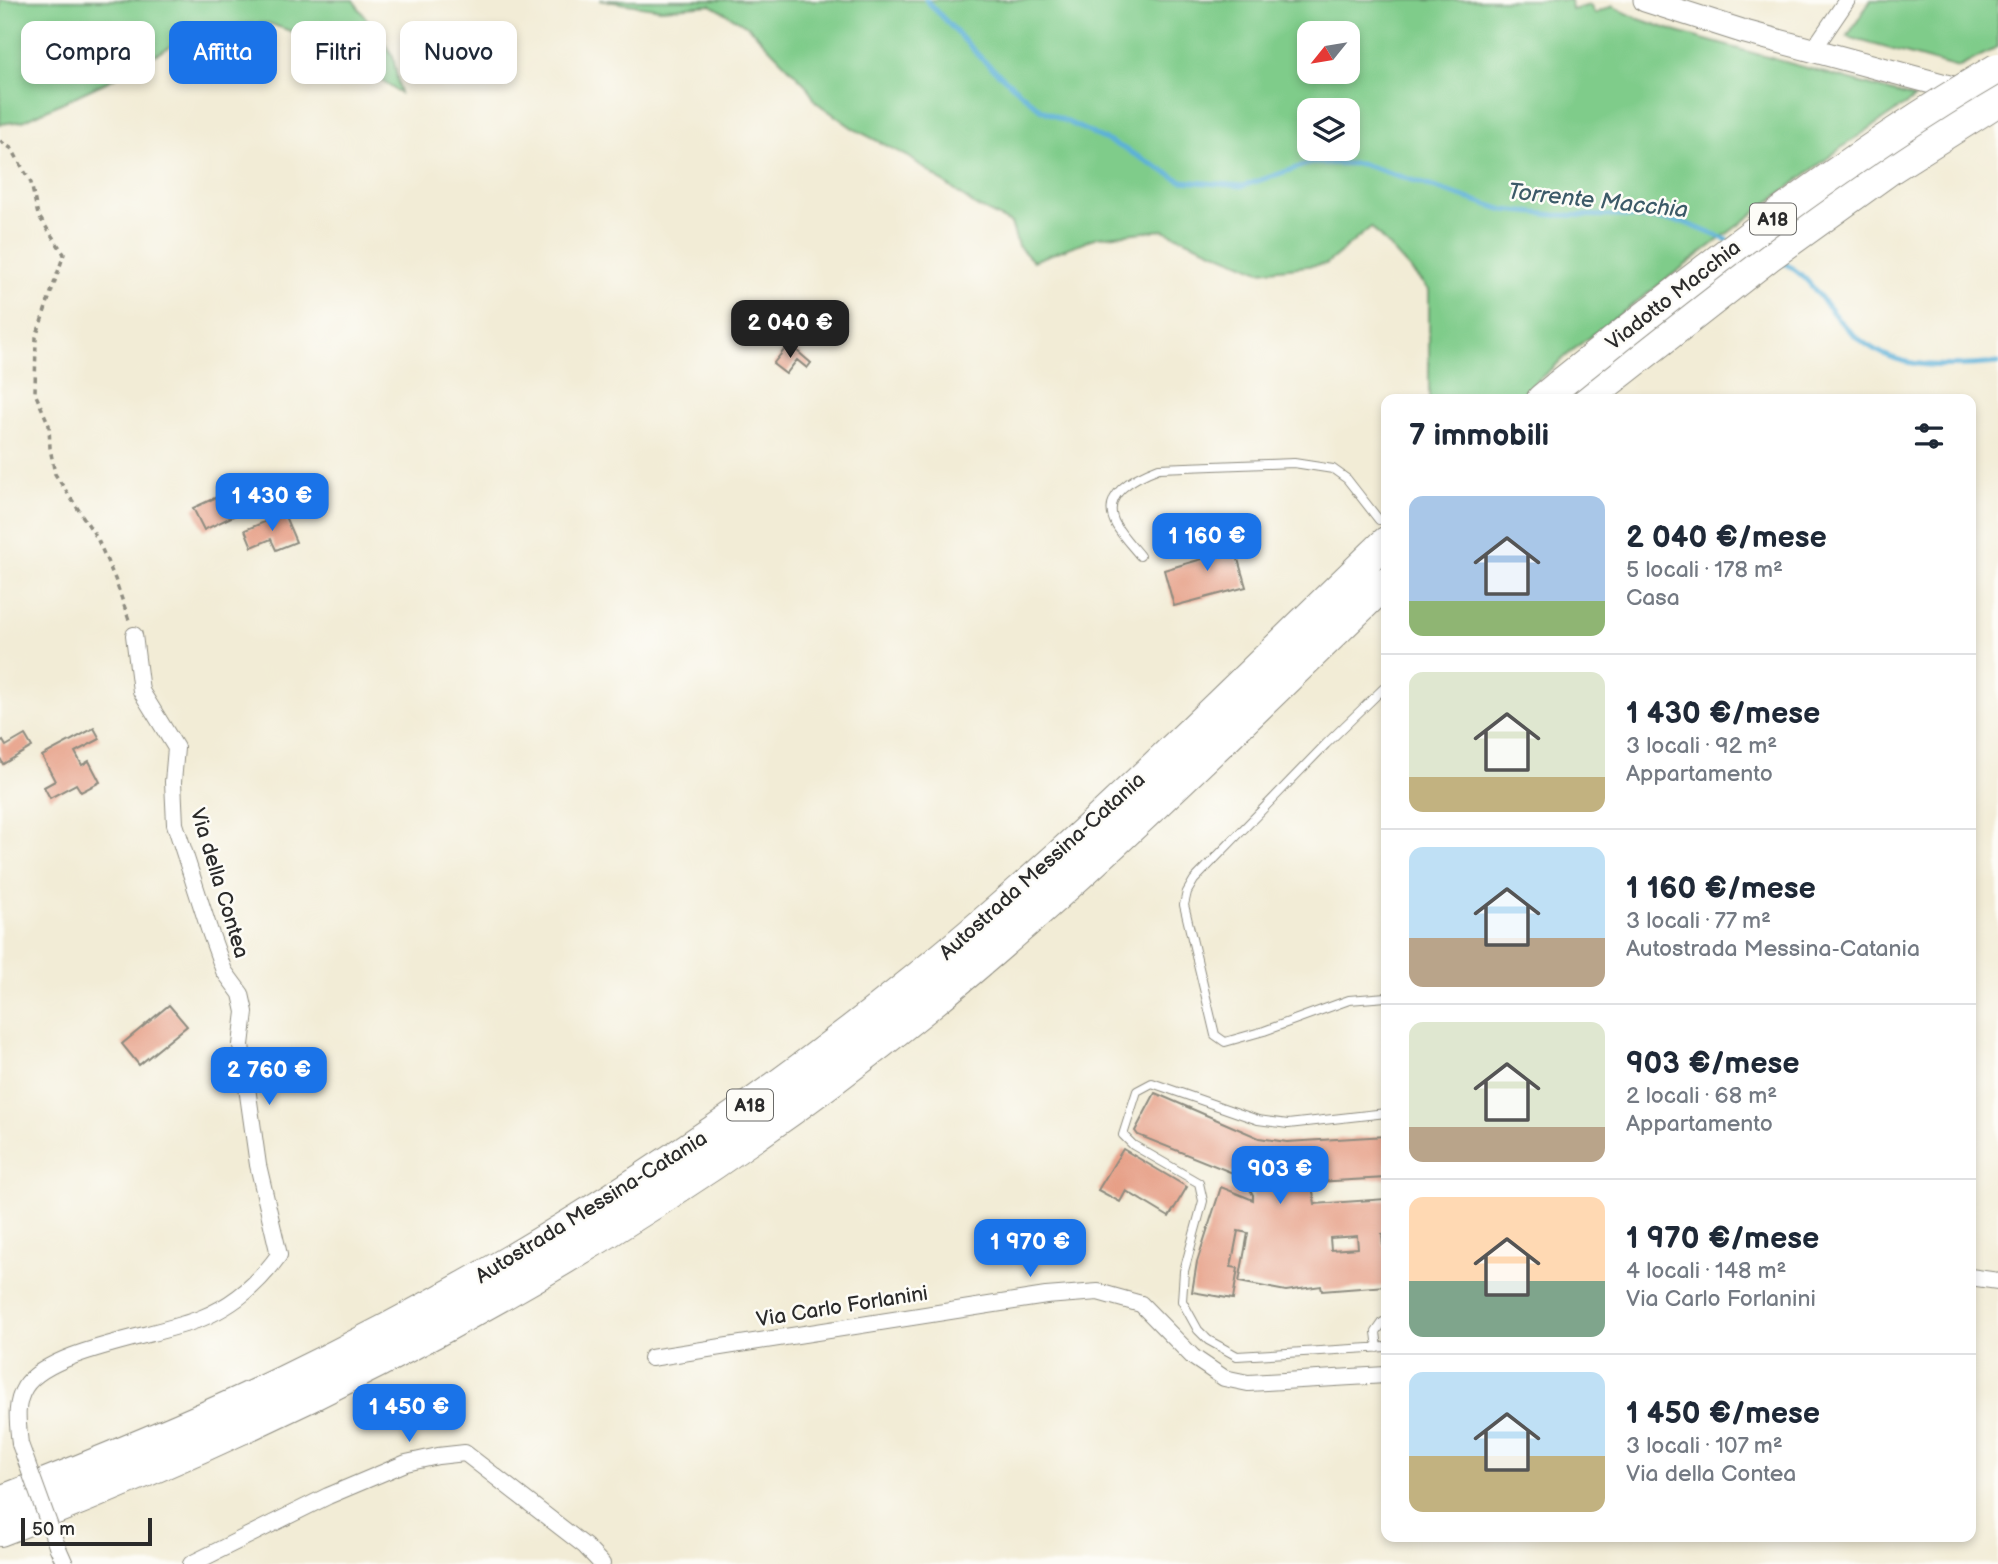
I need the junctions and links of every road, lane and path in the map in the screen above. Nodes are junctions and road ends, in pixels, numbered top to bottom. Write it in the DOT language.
graph roads {
  1 [pos="1646,0"];
  2 [pos="1847,0"];
  3 [pos="1813,50"];
  4 [pos="1998,68"];
  5 [pos="1998,101"];
  6 [pos="0,141"];
  7 [pos="1551,392"];
  8 [pos="1593,394"];
  9 [pos="1140,556"];
  10 [pos="1378,561"];
  11 [pos="1336,610"];
  12 [pos="134,635"];
  13 [pos="1381,691"];
  14 [pos="1381,997"];
  15 [pos="1381,1114"];
  16 [pos="1976,1279"];
  17 [pos="1998,1281"];
  18 [pos="1381,1325"];
  19 [pos="1381,1345"];
  20 [pos="1381,1348"];
  21 [pos="650,1358"];
  22 [pos="1381,1375"];
  23 [pos="0,1501"];
  24 [pos="0,1531"];
  25 [pos="65,1564"];
  26 [pos="191,1564"];
  27 [pos="602,1564"];
  1 -- 3 [label="street"];
  2 -- 3 [label="street"];
  3 -- 5 [label="street"];
  4 -- 7 [label="highway, Viadotto Macchia / A18, bridge"];
  5 -- 8 [label="highway, Viadotto Macchia / A18"];
  6 -- 12 [label="path"];
  9 -- 10 [label="lane"];
  10 -- 11 [label="highway, Autostrada Messina-Catania / A18"];
  10 -- 11 [label="highway, Autostrada Messina-Catania / A18"];
  11 -- 23 [label="highway, Autostrada Messina-Catania / A18"];
  11 -- 24 [label="highway, Autostrada Messina-Catania / A18"];
  12 -- 25 [label="street, Via della Contea, bridge"];
  13 -- 14 [label="lane"];
  15 -- 20 [label="lane"];
  16 -- 17 [label="street"];
  18 -- 19 [label="lane"];
  21 -- 22 [label="street, Via Carlo Forlanini"];
  26 -- 27 [label="street"];
}
